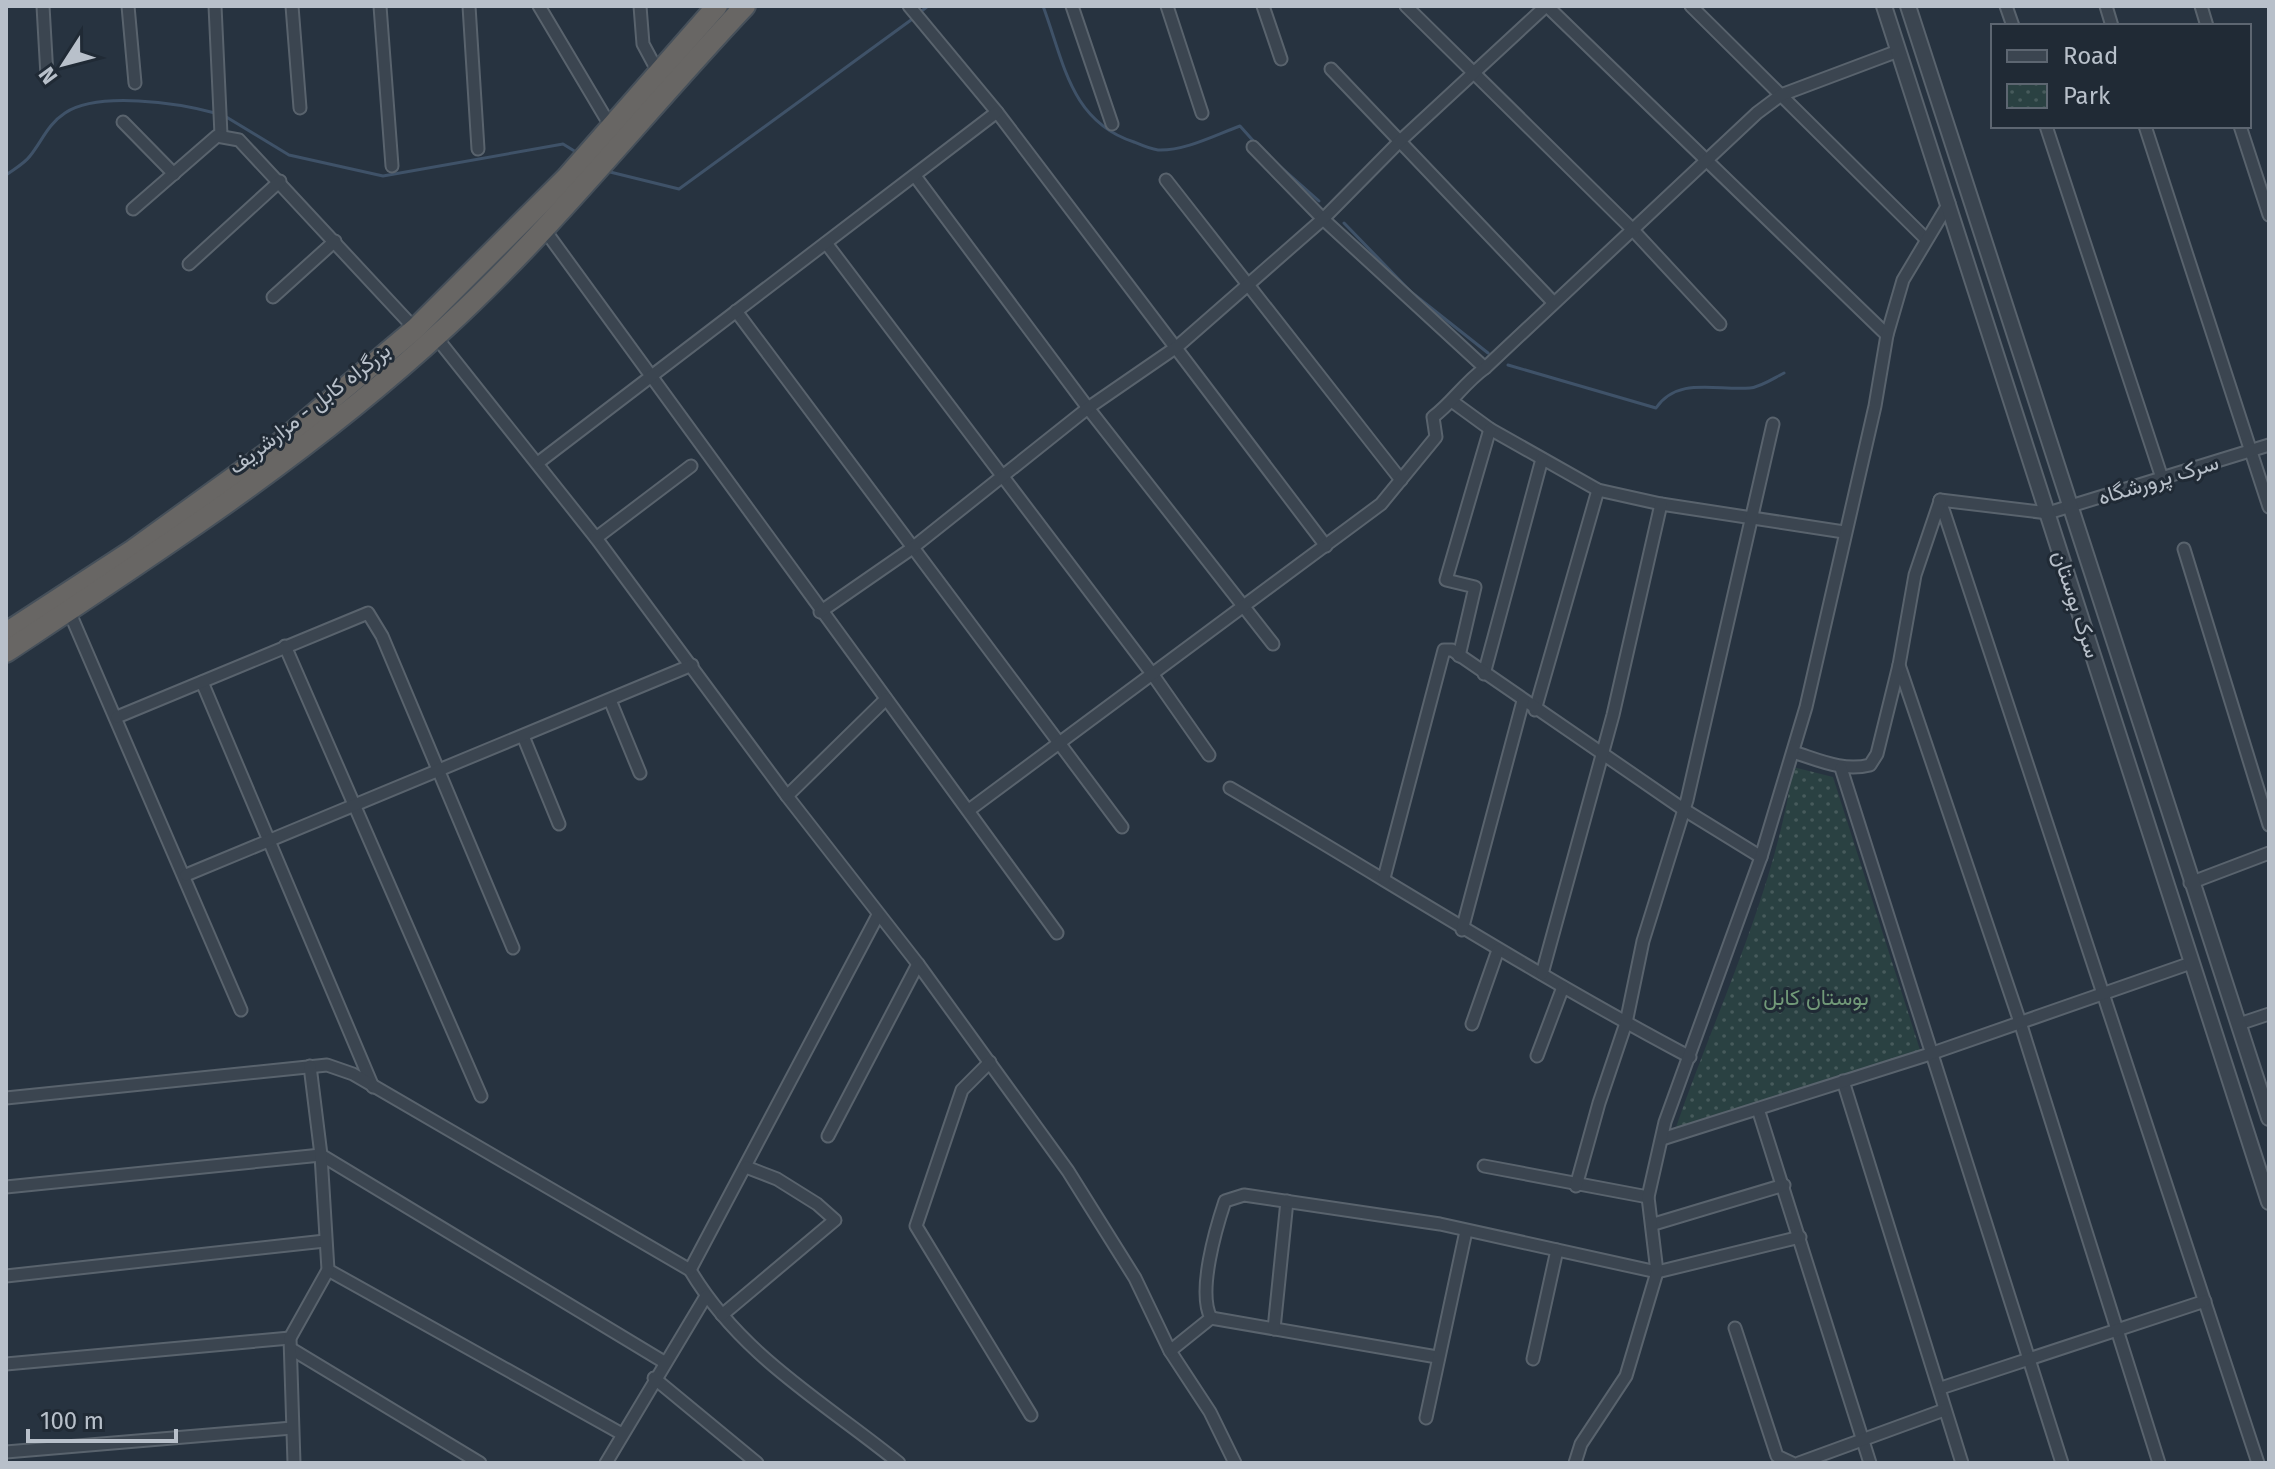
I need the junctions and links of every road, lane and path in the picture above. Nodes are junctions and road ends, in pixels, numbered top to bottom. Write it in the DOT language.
graph roads {
  1 [pos="43,6"];
  2 [pos="128,6"];
  3 [pos="215,6"];
  4 [pos="292,6"];
  5 [pos="380,6"];
  6 [pos="469,6"];
  7 [pos="539,6"];
  8 [pos="640,6"];
  9 [pos="717,6"];
  10 [pos="745,6"];
  11 [pos="909,6"];
  12 [pos="1072,6"];
  13 [pos="1167,6"];
  14 [pos="1263,6"];
  15 [pos="1406,6"];
  16 [pos="1547,6"];
  17 [pos="1691,6"];
  18 [pos="1884,6"];
  19 [pos="1908,6"];
  20 [pos="1898,51"];
  21 [pos="1281,59"];
  22 [pos="1331,69"];
  23 [pos="658,72"];
  24 [pos="1474,72"];
  25 [pos="47,76"];
  26 [pos="135,83"];
  27 [pos="1781,95"];
  28 [pos="300,108"];
  29 [pos="997,112"];
  30 [pos="1202,113"];
  31 [pos="123,122"];
  32 [pos="1112,124"];
  33 [pos="611,127"];
  34 [pos="2047,128"];
  35 [pos="2146,128"];
  36 [pos="2241,128"];
  37 [pos="221,131"];
  38 [pos="1400,141"];
  39 [pos="1253,147"];
  40 [pos="478,149"];
  41 [pos="600,153"];
  42 [pos="1705,161"];
  43 [pos="392,166"];
  44 [pos="174,174"];
  45 [pos="915,176"];
  46 [pos="1166,180"];
  47 [pos="280,181"];
  48 [pos="1949,203"];
  49 [pos="133,209"];
  50 [pos="2269,215"];
  51 [pos="1323,219"];
  52 [pos="1632,229"];
  53 [pos="533,230"];
  54 [pos="1926,239"];
  55 [pos="335,241"];
  56 [pos="826,243"];
  57 [pos="189,264"];
  58 [pos="1250,285"];
  59 [pos="273,297"];
  60 [pos="1552,301"];
  61 [pos="736,311"];
  62 [pos="1720,324"];
  63 [pos="439,325"];
  64 [pos="415,329"];
  65 [pos="1887,335"];
  66 [pos="1178,346"];
  67 [pos="1485,368"];
  68 [pos="649,375"];
  69 [pos="1453,402"];
  70 [pos="1088,408"];
  71 [pos="1773,424"];
  72 [pos="1490,429"];
  73 [pos="2269,445"];
  74 [pos="2251,451"];
  75 [pos="1542,459"];
  76 [pos="539,462"];
  77 [pos="691,466"];
  78 [pos="1003,477"];
  79 [pos="2162,478"];
  80 [pos="1401,480"];
  81 [pos="1598,490"];
  82 [pos="1940,500"];
  83 [pos="1661,504"];
  84 [pos="2068,507"];
  85 [pos="2269,507"];
  86 [pos="204,509"];
  87 [pos="2048,513"];
  88 [pos="1752,515"];
  89 [pos="1844,532"];
  90 [pos="596,538"];
  91 [pos="1326,546"];
  92 [pos="911,549"];
  93 [pos="2184,549"];
  94 [pos="1243,606"];
  95 [pos="69,611"];
  96 [pos="820,612"];
  97 [pos="7,644"];
  98 [pos="1273,644"];
  99 [pos="285,646"];
  100 [pos="1459,656"];
  101 [pos="692,665"];
  102 [pos="1899,665"];
  103 [pos="1484,674"];
  104 [pos="1153,675"];
  105 [pos="202,682"];
  106 [pos="886,699"];
  107 [pos="610,700"];
  108 [pos="1523,701"];
  109 [pos="1535,710"];
  110 [pos="117,717"];
  111 [pos="523,736"];
  112 [pos="1060,742"];
  113 [pos="1601,752"];
  114 [pos="1793,752"];
  115 [pos="1209,755"];
  116 [pos="1841,768"];
  117 [pos="440,771"];
  118 [pos="640,773"];
  119 [pos="1230,788"];
  120 [pos="787,796"];
  121 [pos="357,807"];
  122 [pos="1683,809"];
  123 [pos="969,810"];
  124 [pos="559,824"];
  125 [pos="2269,825"];
  126 [pos="1122,827"];
  127 [pos="270,841"];
  128 [pos="2269,853"];
  129 [pos="1761,857"];
  130 [pos="186,875"];
  131 [pos="1384,878"];
  132 [pos="2190,883"];
  133 [pos="878,915"];
  134 [pos="1462,930"];
  135 [pos="1057,933"];
  136 [pos="513,948"];
  137 [pos="1498,950"];
  138 [pos="2191,963"];
  139 [pos="918,964"];
  140 [pos="1542,974"];
  141 [pos="2221,976"];
  142 [pos="2198,983"];
  143 [pos="1563,987"];
  144 [pos="2105,993"];
  145 [pos="241,1010"];
  146 [pos="2269,1014"];
  147 [pos="2020,1022"];
  148 [pos="1626,1023"];
  149 [pos="1472,1024"];
  150 [pos="2239,1024"];
  151 [pos="1930,1054"];
  152 [pos="1537,1056"];
  153 [pos="1690,1057"];
  154 [pos="990,1062"];
  155 [pos="310,1066"];
  156 [pos="1843,1081"];
  157 [pos="373,1087"];
  158 [pos="481,1096"];
  159 [pos="6,1098"];
  160 [pos="1758,1109"];
  161 [pos="2269,1118"];
  162 [pos="828,1136"];
  163 [pos="1662,1139"];
  164 [pos="321,1155"];
  165 [pos="1484,1166"];
  166 [pos="746,1167"];
  167 [pos="1784,1185"];
  168 [pos="1576,1186"];
  169 [pos="6,1187"];
  170 [pos="1648,1197"];
  171 [pos="1287,1201"];
  172 [pos="2269,1202"];
  173 [pos="1654,1224"];
  174 [pos="1466,1231"];
  175 [pos="1800,1237"];
  176 [pos="325,1241"];
  177 [pos="1557,1250"];
  178 [pos="328,1270"];
  179 [pos="690,1270"];
  180 [pos="1657,1272"];
  181 [pos="6,1276"];
  182 [pos="706,1296"];
  183 [pos="2205,1301"];
  184 [pos="722,1315"];
  185 [pos="1211,1318"];
  186 [pos="1735,1328"];
  187 [pos="1274,1329"];
  188 [pos="2119,1331"];
  189 [pos="291,1344"];
  190 [pos="1170,1351"];
  191 [pos="1437,1357"];
  192 [pos="1533,1359"];
  193 [pos="2028,1361"];
  194 [pos="664,1362"];
  195 [pos="6,1364"];
  196 [pos="654,1378"];
  197 [pos="1941,1388"];
  198 [pos="1944,1410"];
  199 [pos="1031,1415"];
  200 [pos="1426,1418"];
  201 [pos="292,1428"];
  202 [pos="622,1434"];
  203 [pos="1862,1439"];
  204 [pos="6,1452"];
  205 [pos="297,1461"];
  206 [pos="611,1461"];
  207 [pos="480,1463"];
  208 [pos="757,1463"];
  209 [pos="899,1463"];
  210 [pos="1235,1463"];
  211 [pos="1575,1463"];
  212 [pos="1792,1463"];
  213 [pos="1799,1463"];
  214 [pos="1870,1463"];
  215 [pos="1962,1463"];
  216 [pos="2062,1463"];
  217 [pos="2159,1463"];
  218 [pos="2258,1463"];
  1 -- 25 [label="street"];
  2 -- 26 [label="street"];
  3 -- 37 [label="street"];
  4 -- 28 [label="street"];
  5 -- 43 [label="street"];
  6 -- 40 [label="street"];
  7 -- 33 [label="street"];
  8 -- 23 [label="street"];
  9 -- 23 [label="highway"];
  10 -- 41 [label="highway"];
  11 -- 29 [label="street"];
  12 -- 32 [label="street"];
  13 -- 30 [label="street"];
  14 -- 21 [label="street"];
  15 -- 24 [label="street"];
  16 -- 24 [label="street"];
  16 -- 42 [label="street"];
  17 -- 27 [label="street"];
  18 -- 20 [label="street, سرک بوستان"];
  19 -- 84 [label="street, سرک بوستان"];
  20 -- 27 [label="street"];
  20 -- 48 [label="street, سرک بوستان"];
  22 -- 38 [label="street"];
  23 -- 33 [label="highway"];
  24 -- 38 [label="street"];
  24 -- 52 [label="street"];
  27 -- 42 [label="street"];
  27 -- 54 [label="street"];
  29 -- 45 [label="street"];
  29 -- 66 [label="street"];
  31 -- 44 [label="street"];
  33 -- 41 [label="highway"];
  34 -- 79 [label="street"];
  35 -- 74 [label="street"];
  36 -- 50 [label="street"];
  37 -- 44 [label="street"];
  37 -- 47 [label="street"];
  38 -- 51 [label="street"];
  38 -- 60 [label="street"];
  39 -- 51 [label="street"];
  41 -- 53 [label="highway, بزرگراه کابل - مزارشریف"];
  42 -- 52 [label="street"];
  42 -- 65 [label="street"];
  44 -- 49 [label="street"];
  45 -- 56 [label="street"];
  45 -- 70 [label="street"];
  46 -- 58 [label="street"];
  47 -- 55 [label="street"];
  47 -- 57 [label="street"];
  48 -- 54 [label="street"];
  48 -- 87 [label="street, سرک بوستان"];
  51 -- 58 [label="street"];
  51 -- 67 [label="street"];
  52 -- 60 [label="street"];
  52 -- 62 [label="street"];
  53 -- 63 [label="highway, بزرگراه کابل - مزارشریف"];
  53 -- 68 [label="street"];
  54 -- 65 [label="street"];
  55 -- 59 [label="street"];
  55 -- 64 [label="street"];
  56 -- 61 [label="street"];
  56 -- 78 [label="street"];
  58 -- 66 [label="street"];
  58 -- 80 [label="street"];
  60 -- 67 [label="street"];
  61 -- 68 [label="street"];
  61 -- 92 [label="street"];
  63 -- 64 [label="highway, بزرگراه کابل - مزارشریف"];
  63 -- 76 [label="street"];
  63 -- 86 [label="highway, بزرگراه کابل - مزارشریف"];
  64 -- 86 [label="highway, بزرگراه کابل - مزارشریف"];
  65 -- 89 [label="street"];
  66 -- 70 [label="street"];
  66 -- 91 [label="street"];
  67 -- 69 [label="street"];
  68 -- 76 [label="street"];
  68 -- 96 [label="street"];
  69 -- 72 [label="street"];
  69 -- 80 [label="street"];
  70 -- 78 [label="street"];
  70 -- 94 [label="street"];
  71 -- 88 [label="street"];
  72 -- 75 [label="street"];
  72 -- 100 [label="street"];
  73 -- 74 [label="street, سرک پرورشگاه"];
  74 -- 79 [label="street, سرک پرورشگاه"];
  74 -- 85 [label="street"];
  75 -- 81 [label="street"];
  75 -- 103 [label="street"];
  76 -- 90 [label="street"];
  77 -- 90 [label="street"];
  78 -- 92 [label="street"];
  78 -- 104 [label="street"];
  79 -- 84 [label="street, سرک پرورشگاه"];
  80 -- 91 [label="street"];
  81 -- 83 [label="street"];
  81 -- 109 [label="street"];
  82 -- 87 [label="street"];
  82 -- 102 [label="street"];
  82 -- 144 [label="street"];
  83 -- 88 [label="street"];
  83 -- 113 [label="street"];
  84 -- 87 [label="street, سرک پرورشگاه"];
  84 -- 132 [label="street, سرک بوستان"];
  86 -- 95 [label="highway, بزرگراه کابل - مزارشریف"];
  86 -- 97 [label="highway, بزرگراه کابل - مزارشریف"];
  87 -- 138 [label="street, سرک بوستان"];
  88 -- 89 [label="street"];
  88 -- 122 [label="street"];
  89 -- 114 [label="street"];
  90 -- 101 [label="street"];
  91 -- 94 [label="street"];
  92 -- 96 [label="street"];
  92 -- 112 [label="street"];
  93 -- 125 [label="street"];
  94 -- 98 [label="street"];
  94 -- 104 [label="street"];
  95 -- 97 [label="highway, بزرگراه کابل - مزارشریف"];
  95 -- 110 [label="street"];
  96 -- 106 [label="street"];
  99 -- 105 [label="street"];
  99 -- 117 [label="street"];
  99 -- 121 [label="street"];
  100 -- 103 [label="street"];
  100 -- 131 [label="street"];
  101 -- 107 [label="street"];
  101 -- 120 [label="street"];
  102 -- 116 [label="street"];
  102 -- 147 [label="street"];
  103 -- 108 [label="street"];
  104 -- 112 [label="street"];
  104 -- 115 [label="street"];
  105 -- 110 [label="street"];
  105 -- 127 [label="street"];
  106 -- 120 [label="street"];
  106 -- 123 [label="street"];
  107 -- 111 [label="street"];
  107 -- 118 [label="street"];
  108 -- 109 [label="street"];
  108 -- 134 [label="street"];
  109 -- 113 [label="street"];
  110 -- 130 [label="street"];
  111 -- 117 [label="street"];
  111 -- 124 [label="street"];
  112 -- 123 [label="street"];
  112 -- 126 [label="street"];
  113 -- 122 [label="street"];
  113 -- 140 [label="street"];
  114 -- 116 [label="street"];
  114 -- 129 [label="street"];
  116 -- 151 [label="street"];
  117 -- 121 [label="street"];
  117 -- 136 [label="street"];
  119 -- 131 [label="street"];
  120 -- 133 [label="street"];
  121 -- 127 [label="street"];
  121 -- 158 [label="street"];
  122 -- 129 [label="street"];
  122 -- 148 [label="street"];
  123 -- 135 [label="street"];
  127 -- 130 [label="street"];
  127 -- 157 [label="street"];
  128 -- 132 [label="street"];
  129 -- 153 [label="street"];
  130 -- 145 [label="street"];
  131 -- 134 [label="street"];
  132 -- 141 [label="street, سرک بوستان"];
  133 -- 139 [label="street"];
  133 -- 166 [label="street"];
  134 -- 137 [label="street"];
  137 -- 140 [label="street"];
  137 -- 149 [label="street"];
  138 -- 142 [label="street, سرک بوستان"];
  138 -- 144 [label="street"];
  139 -- 154 [label="street"];
  139 -- 162 [label="street"];
  140 -- 143 [label="street"];
  141 -- 142 [label="street"];
  141 -- 150 [label="street, سرک بوستان"];
  142 -- 172 [label="street, سرک بوستان"];
  143 -- 148 [label="street"];
  143 -- 152 [label="street"];
  144 -- 147 [label="street"];
  144 -- 183 [label="street"];
  146 -- 150 [label="street"];
  147 -- 151 [label="street"];
  147 -- 188 [label="street"];
  148 -- 153 [label="street"];
  148 -- 168 [label="street"];
  150 -- 161 [label="street, سرک بوستان"];
  151 -- 156 [label="street"];
  151 -- 193 [label="street"];
  153 -- 163 [label="street"];
  154 -- 190 [label="street"];
  154 -- 199 [label="street"];
  155 -- 157 [label="street"];
  155 -- 159 [label="street"];
  155 -- 164 [label="street"];
  156 -- 160 [label="street"];
  156 -- 197 [label="street"];
  157 -- 179 [label="street"];
  160 -- 163 [label="street"];
  160 -- 167 [label="street"];
  163 -- 170 [label="street"];
  164 -- 169 [label="street"];
  164 -- 176 [label="street"];
  164 -- 194 [label="street"];
  165 -- 168 [label="street"];
  166 -- 179 [label="street"];
  166 -- 184 [label="street"];
  167 -- 173 [label="street"];
  167 -- 175 [label="street"];
  168 -- 170 [label="street"];
  170 -- 173 [label="street"];
  171 -- 174 [label="street"];
  171 -- 185 [label="street"];
  171 -- 187 [label="street"];
  173 -- 180 [label="street"];
  174 -- 177 [label="street"];
  174 -- 191 [label="street"];
  175 -- 180 [label="street"];
  175 -- 203 [label="street"];
  176 -- 178 [label="street"];
  176 -- 181 [label="street"];
  177 -- 180 [label="street"];
  177 -- 192 [label="street"];
  178 -- 189 [label="street"];
  178 -- 202 [label="street"];
  179 -- 182 [label="street"];
  180 -- 211 [label="street"];
  182 -- 184 [label="street"];
  182 -- 194 [label="street"];
  183 -- 188 [label="street"];
  183 -- 218 [label="street"];
  184 -- 209 [label="street"];
  185 -- 187 [label="street"];
  185 -- 190 [label="street"];
  186 -- 212 [label="street"];
  187 -- 191 [label="street"];
  188 -- 193 [label="street"];
  188 -- 217 [label="street"];
  189 -- 195 [label="street"];
  189 -- 201 [label="street"];
  189 -- 207 [label="street"];
  190 -- 210 [label="street"];
  191 -- 200 [label="street"];
  193 -- 197 [label="street"];
  193 -- 216 [label="street"];
  194 -- 196 [label="street"];
  196 -- 202 [label="street"];
  196 -- 208 [label="street"];
  197 -- 198 [label="street"];
  198 -- 203 [label="street"];
  198 -- 215 [label="street"];
  201 -- 204 [label="street"];
  201 -- 205 [label="street"];
  202 -- 206 [label="street"];
  203 -- 213 [label="street"];
  203 -- 214 [label="street"];
}
